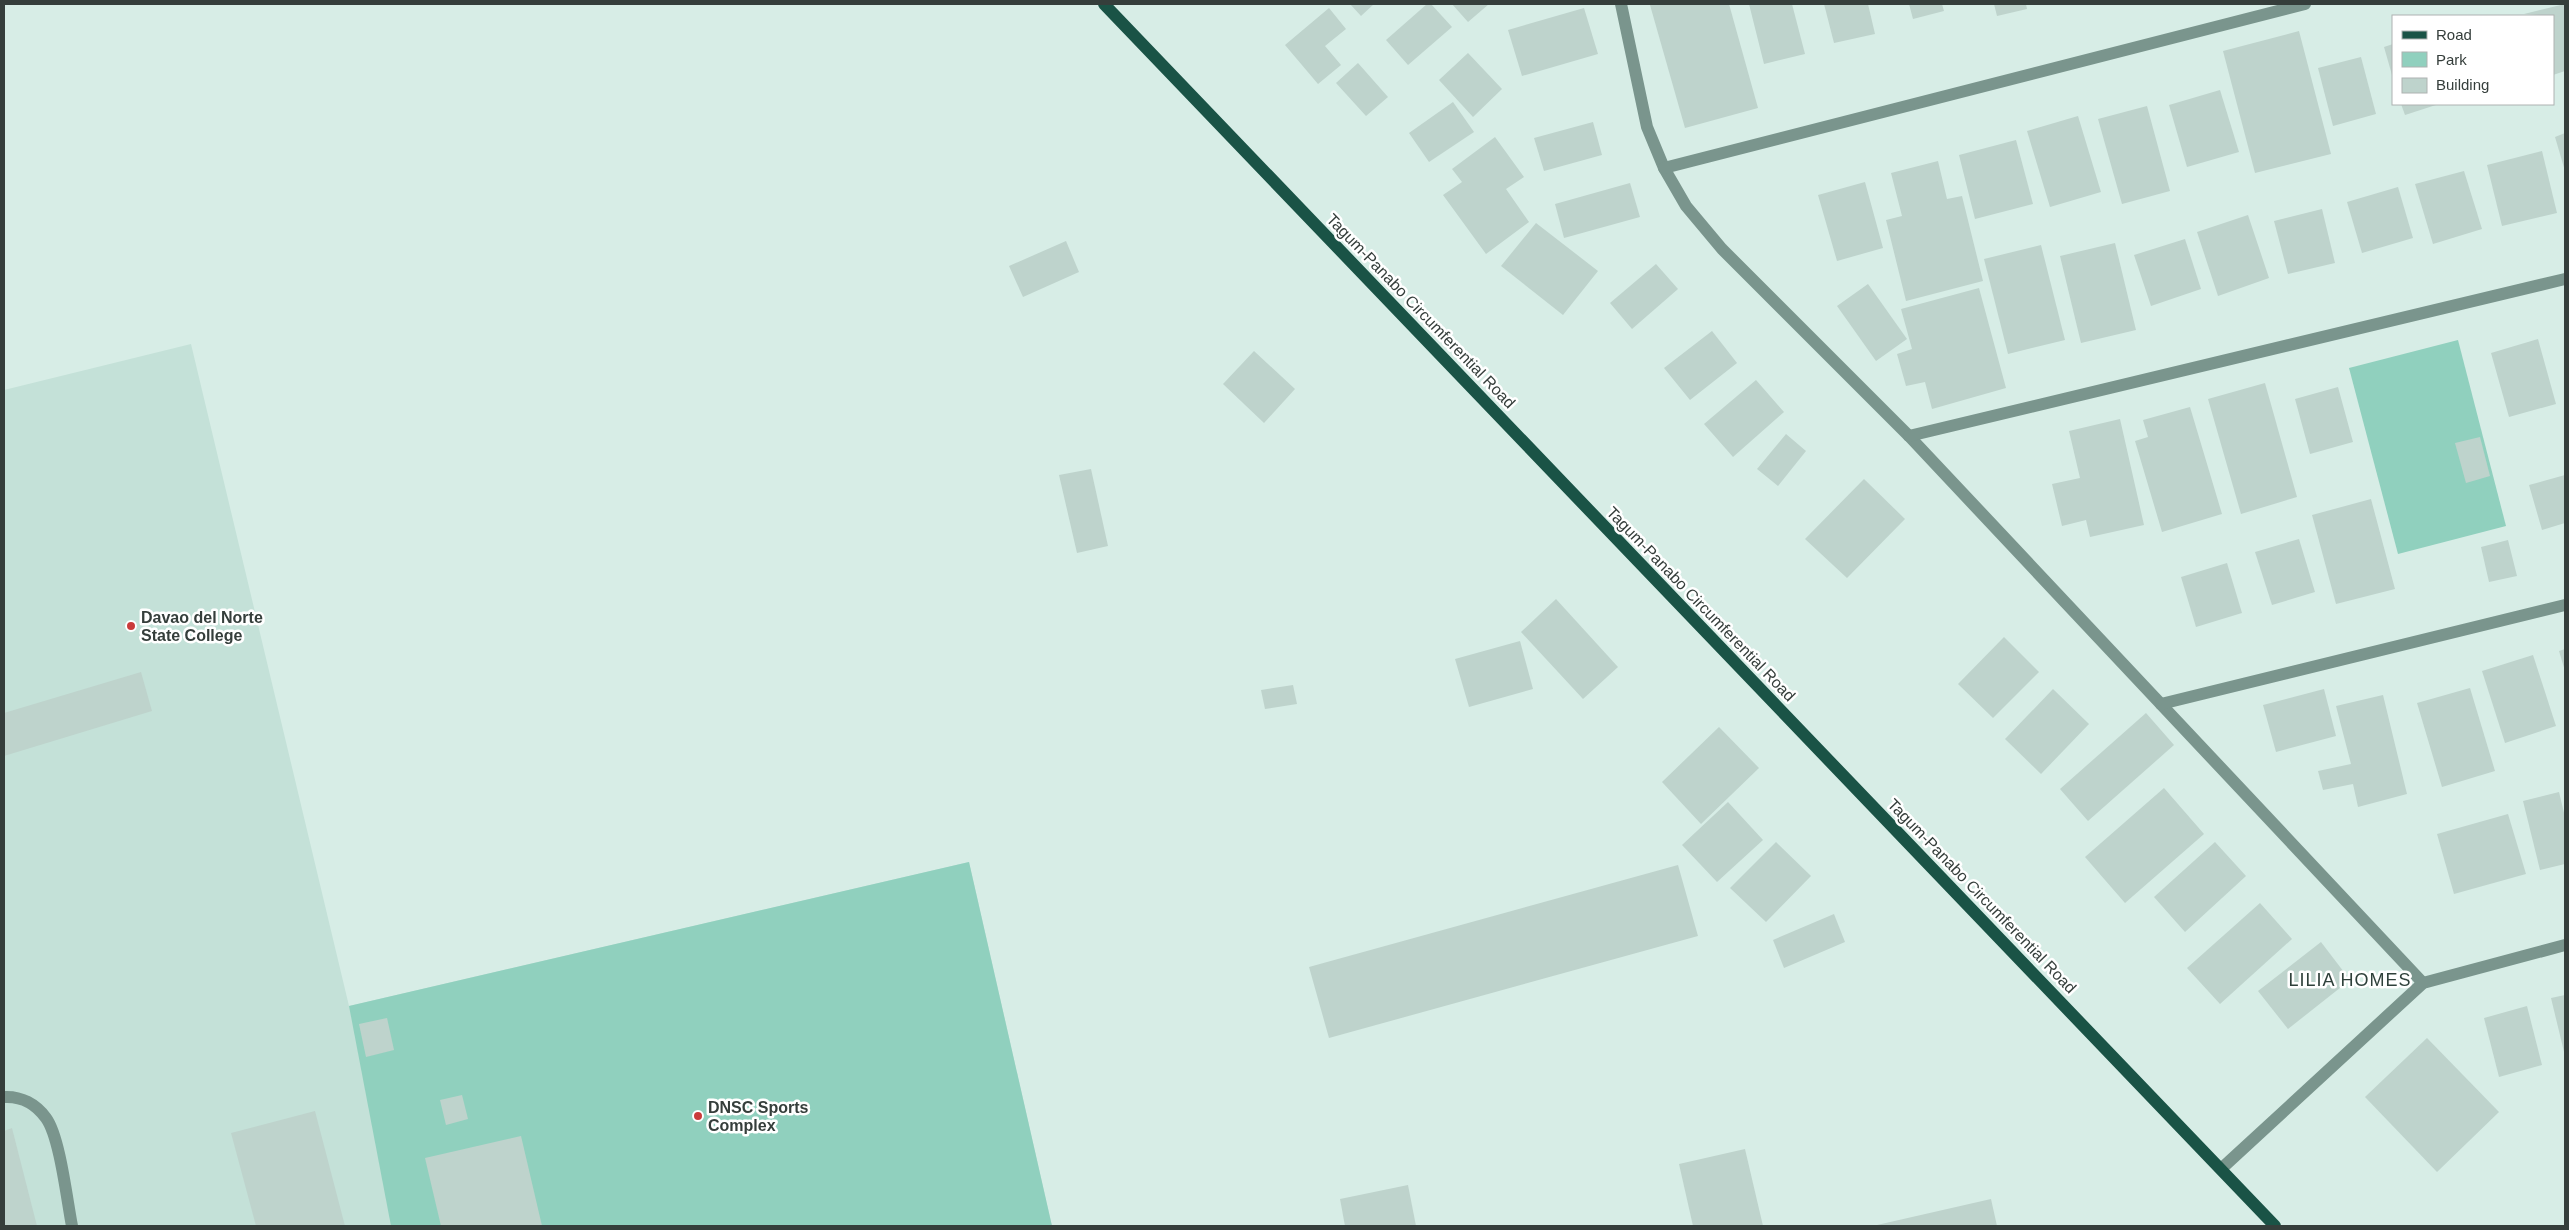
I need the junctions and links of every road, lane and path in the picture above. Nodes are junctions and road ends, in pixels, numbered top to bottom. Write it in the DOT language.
graph roads {
  1 [pos="1104,4"];
  2 [pos="1621,4"];
  3 [pos="2305,4"];
  4 [pos="1664,168"];
  5 [pos="2565,279"];
  6 [pos="1909,436"];
  7 [pos="2565,605"];
  8 [pos="2161,704"];
  9 [pos="2565,945"];
  10 [pos="2422,983"];
  11 [pos="4,1097"];
  12 [pos="2221,1169"];
  13 [pos="72,1226"];
  14 [pos="2275,1226"];
  1 -- 12 [label="main road, Tagum-Panabo Circumferential Road"];
  2 -- 4 [label="street"];
  3 -- 4 [label="street"];
  4 -- 6 [label="street"];
  5 -- 6 [label="street"];
  6 -- 8 [label="street"];
  7 -- 8 [label="street"];
  8 -- 10 [label="street"];
  9 -- 10 [label="street"];
  10 -- 12 [label="street"];
  11 -- 13 [label="street"];
  12 -- 14 [label="main road, Tagum-Panabo Circumferential Road"];
}
